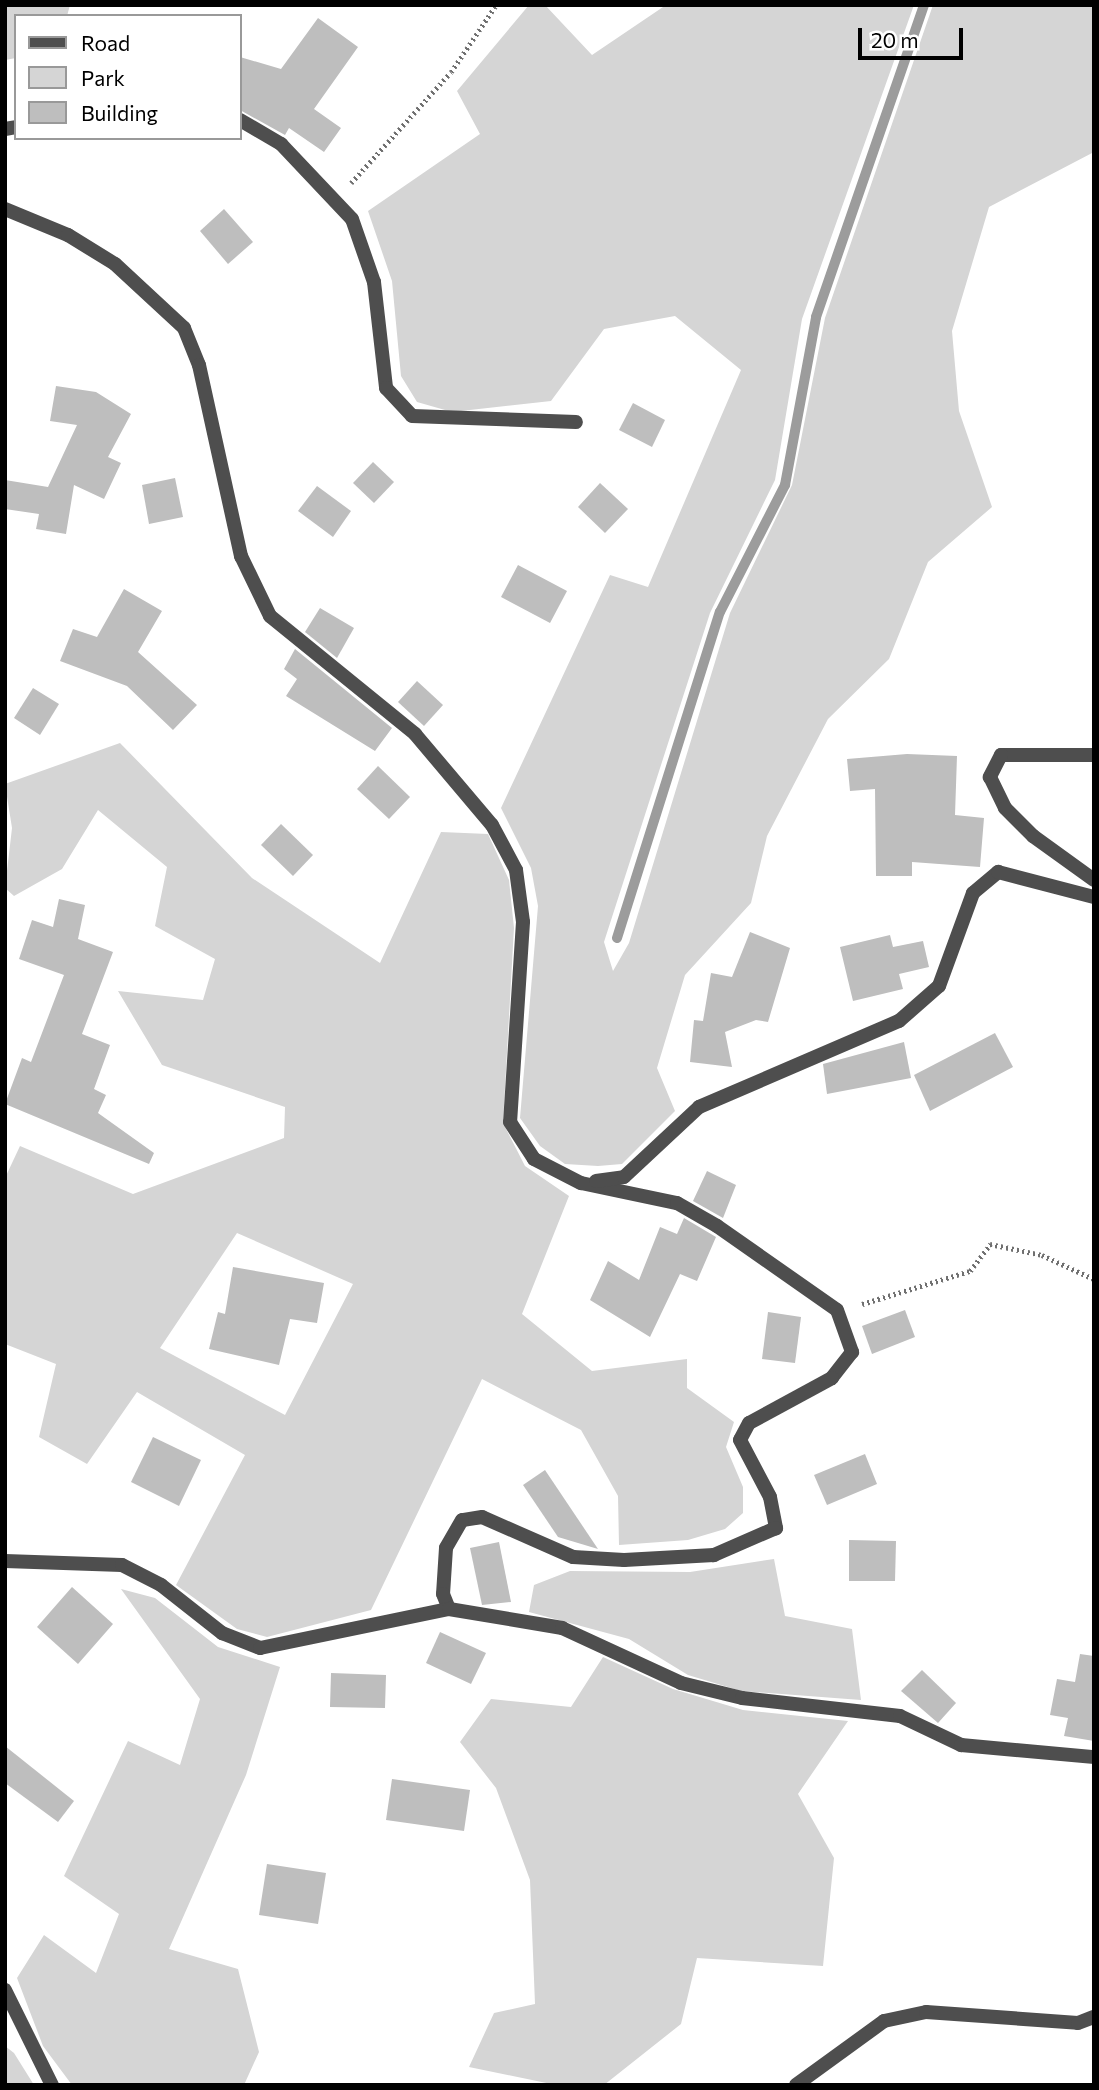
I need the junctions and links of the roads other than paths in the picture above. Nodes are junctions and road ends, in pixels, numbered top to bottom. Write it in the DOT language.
graph roads {
  1 [pos="242,121"];
  2 [pos="5,209"];
  3 [pos="576,422"];
  4 [pos="1094,755"];
  5 [pos="1094,880"];
  6 [pos="1094,897"];
  7 [pos="581,1183"];
  8 [pos="5,1561"];
  9 [pos="449,1609"];
  10 [pos="1094,1756"];
  11 [pos="5,1990"];
  12 [pos="1094,2017"];
  13 [pos="52,2085"];
  14 [pos="796,2085"];
  1 -- 3 [label="street"];
  2 -- 7 [label="street"];
  4 -- 5 [label="street"];
  6 -- 7 [label="street"];
  7 -- 9 [label="street"];
  8 -- 9 [label="street"];
  9 -- 10 [label="street"];
  11 -- 13 [label="street"];
  12 -- 14 [label="street"];
}
